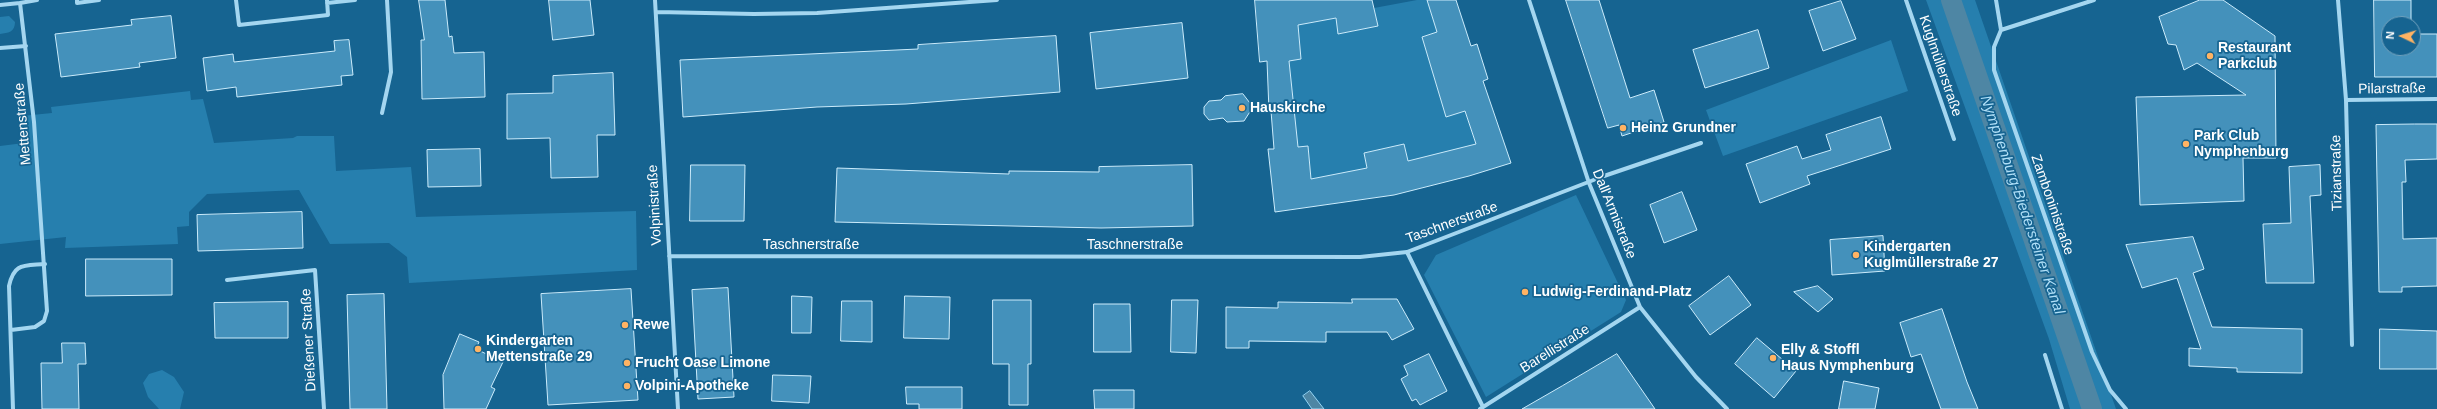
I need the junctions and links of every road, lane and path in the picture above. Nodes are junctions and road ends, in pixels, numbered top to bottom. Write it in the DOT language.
graph roads {
  1 [pos="37,0"];
  2 [pos="77,0"];
  3 [pos="99,0"];
  4 [pos="236,0"];
  5 [pos="355,0"];
  6 [pos="387,0"];
  7 [pos="655,0"];
  8 [pos="997,0"];
  9 [pos="1529,0"];
  10 [pos="1906,0"];
  11 [pos="1996,0"];
  12 [pos="2094,0"];
  13 [pos="2338,0"];
  14 [pos="327,2"];
  15 [pos="20,3"];
  16 [pos="0,5"];
  17 [pos="657,12"];
  18 [pos="2001,30"];
  19 [pos="26,46"];
  20 [pos="0,48"];
  21 [pos="2437,99"];
  22 [pos="2346,100"];
  23 [pos="382,113"];
  24 [pos="1954,139"];
  25 [pos="1701,143"];
  26 [pos="1588,183"];
  27 [pos="1407,252"];
  28 [pos="669,256"];
  29 [pos="45,264"];
  30 [pos="227,280"];
  31 [pos="1640,308"];
  32 [pos="11,330"];
  33 [pos="2352,345"];
  34 [pos="2045,355"];
  35 [pos="1482,408"];
  36 [pos="13,409"];
  37 [pos="324,409"];
  38 [pos="678,409"];
  39 [pos="1727,409"];
  40 [pos="2062,409"];
  41 [pos="2126,409"];
  1 -- 15 [label="street"];
  2 -- 3 [label="street"];
  4 -- 14 [label="street"];
  5 -- 14 [label="street"];
  6 -- 23 [label="street"];
  7 -- 17 [label="street, Volpinistraße"];
  8 -- 17 [label="street"];
  9 -- 26 [label="street, Dall'Armistraße"];
  10 -- 24 [label="street, Kuglmüllerstraße"];
  11 -- 18 [label="street"];
  12 -- 18 [label="street"];
  13 -- 22 [label="street, Tizianstraße"];
  15 -- 16 [label="street"];
  15 -- 19 [label="street, Mettenstraße"];
  17 -- 28 [label="street, Volpinistraße"];
  18 -- 41 [label="street, Zamboninistraße"];
  19 -- 20 [label="street"];
  19 -- 29 [label="street, Mettenstraße"];
  21 -- 22 [label="street, Pilarstraße"];
  22 -- 33 [label="street, Tizianstraße"];
  25 -- 26 [label="street, Taschnerstraße"];
  26 -- 27 [label="street, Taschnerstraße"];
  26 -- 31 [label="street, Dall'Armistraße"];
  27 -- 28 [label="street, Taschnerstraße"];
  27 -- 35 [label="street"];
  28 -- 38 [label="street, Volpinistraße"];
  29 -- 32 [label="street, Mettenstraße"];
  29 -- 32 [label="street"];
  30 -- 37 [label="street, Dießener Straße"];
  31 -- 35 [label="street, Barellistraße"];
  31 -- 39 [label="street, Dall'Armistraße"];
  32 -- 36 [label="street"];
  34 -- 40 [label="street"];
}
